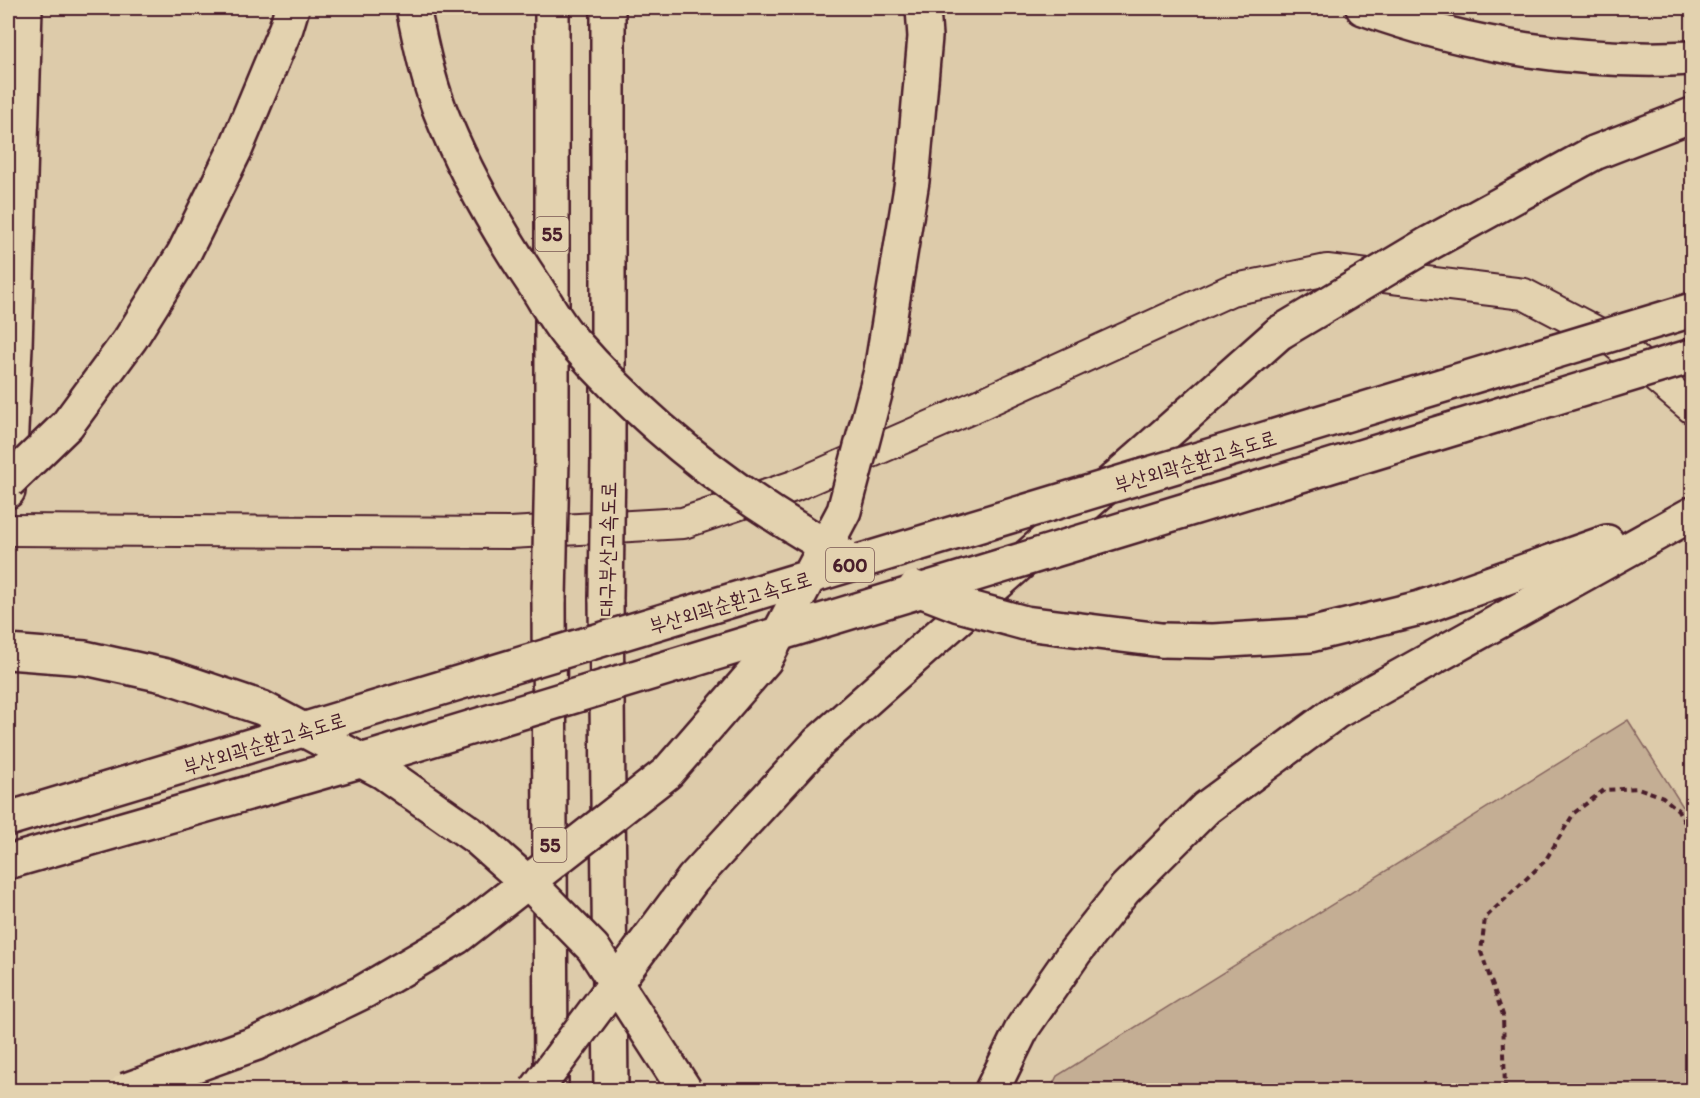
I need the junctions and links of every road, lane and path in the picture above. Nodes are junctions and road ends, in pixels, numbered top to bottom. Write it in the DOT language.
graph roads {
  1 [pos="25,8"];
  2 [pos="292,8"];
  3 [pos="413,8"];
  4 [pos="552,8"];
  5 [pos="608,8"];
  6 [pos="923,8"];
  7 [pos="1363,8"];
  8 [pos="1692,58"];
  9 [pos="15,114"];
  10 [pos="1692,115"];
  11 [pos="1692,310"];
  12 [pos="1692,356"];
  13 [pos="1692,408"];
  14 [pos="8,482"];
  15 [pos="8,491"];
  16 [pos="1692,512"];
  17 [pos="8,530"];
  18 [pos="8,652"];
  19 [pos="8,819"];
  20 [pos="1692,836"];
  21 [pos="8,861"];
  22 [pos="126,1090"];
  23 [pos="536,1090"];
  24 [pos="551,1090"];
  25 [pos="610,1090"];
  26 [pos="685,1090"];
  27 [pos="992,1090"];
  28 [pos="1505,1090"];
  1 -- 9 [label="main road"];
  2 -- 14 [label="main road, bridge"];
  3 -- 16 [label="main road, bridge"];
  4 -- 24 [label="main road, 55, bridge"];
  5 -- 25 [label="main road, 대구부산고속도로, bridge"];
  6 -- 22 [label="main road, bridge"];
  7 -- 8 [label="main road"];
  9 -- 15 [label="main road"];
  10 -- 23 [label="main road, bridge"];
  11 -- 19 [label="main road, 부산외곽순환고속도로 / 600, bridge"];
  12 -- 21 [label="main road, 부산외곽순환고속도로 / 600, bridge"];
  13 -- 17 [label="street"];
  16 -- 27 [label="main road"];
  18 -- 26 [label="main road, bridge"];
  20 -- 28 [label="path"];
}
